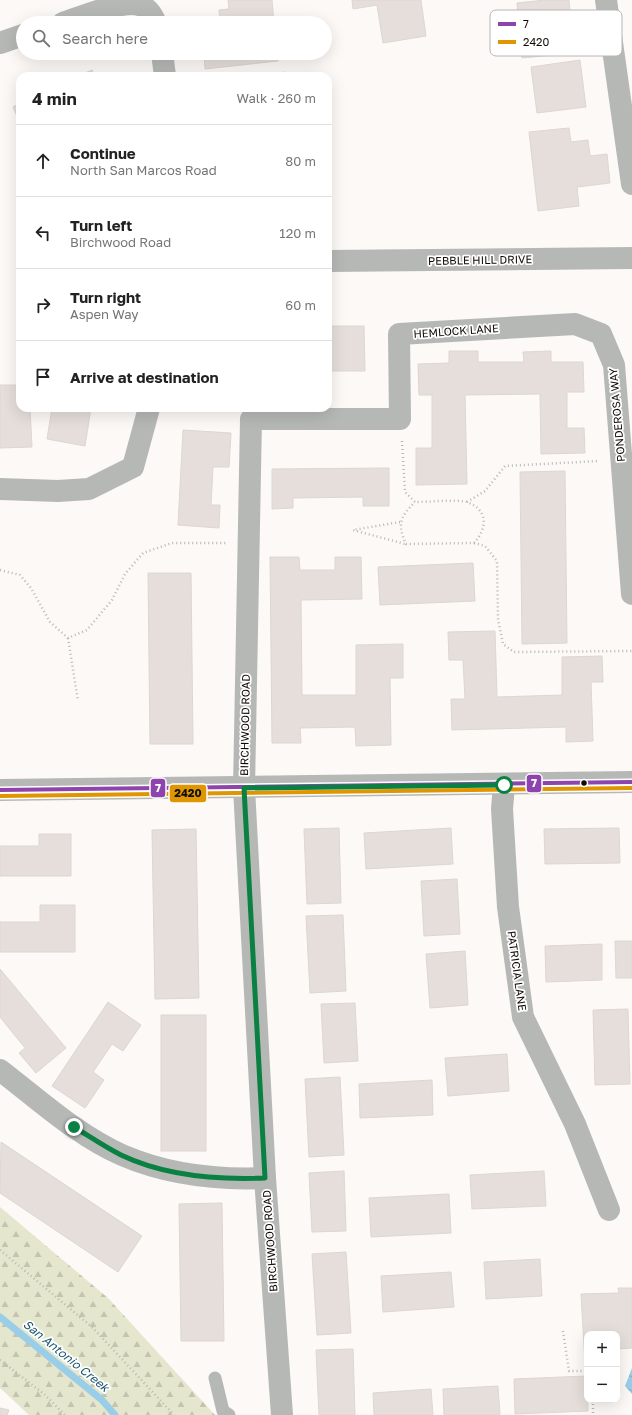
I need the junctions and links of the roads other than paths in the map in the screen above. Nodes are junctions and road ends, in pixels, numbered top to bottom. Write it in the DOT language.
graph roads {
  1 [pos="606,0"];
  2 [pos="607,10"];
  3 [pos="155,11"];
  4 [pos="85,16"];
  5 [pos="16,38"];
  6 [pos="0,43"];
  7 [pos="614,56"];
  8 [pos="163,60"];
  9 [pos="164,72"];
  10 [pos="632,184"];
  11 [pos="632,258"];
  12 [pos="332,261"];
  13 [pos="601,334"];
  14 [pos="148,412"];
  15 [pos="251,418"];
  16 [pos="0,489"];
  17 [pos="632,594"];
  18 [pos="632,782"];
  19 [pos="504,785"];
  20 [pos="244,788"];
  21 [pos="0,790"];
  22 [pos="0,1070"];
  23 [pos="265,1178"];
  24 [pos="609,1210"];
  25 [pos="215,1378"];
  26 [pos="229,1415"];
  27 [pos="282,1415"];
  1 -- 2 [label="street"];
  3 -- 4 [label="street"];
  5 -- 6 [label="street"];
  7 -- 10 [label="street"];
  8 -- 9 [label="street"];
  11 -- 12 [label="street, PEBBLE HILL DRIVE"];
  13 -- 15 [label="street, HEMLOCK LANE"];
  13 -- 17 [label="street, PONDEROSA WAY"];
  14 -- 16 [label="street"];
  15 -- 20 [label="street, BIRCHWOOD ROAD"];
  18 -- 19 [label="street"];
  19 -- 20 [label="street"];
  19 -- 24 [label="street, PATRICIA LANE"];
  20 -- 21 [label="street"];
  20 -- 23 [label="street, BIRCHWOOD ROAD"];
  22 -- 23 [label="street"];
  23 -- 27 [label="street, BIRCHWOOD ROAD"];
  25 -- 26 [label="lane"];
}
